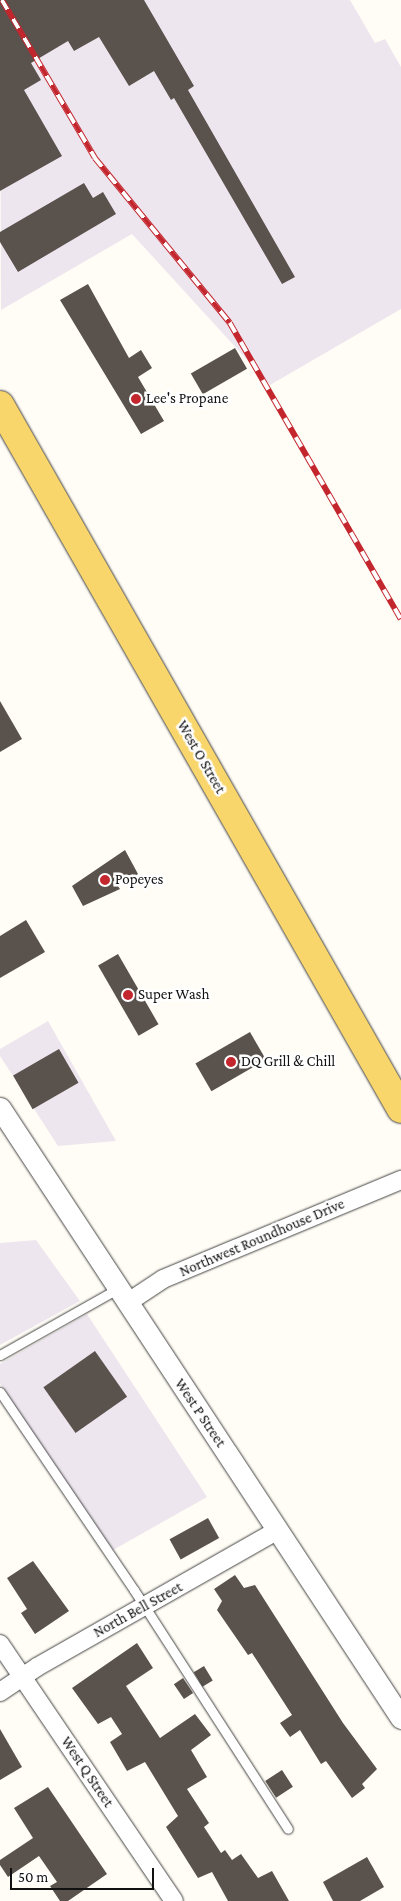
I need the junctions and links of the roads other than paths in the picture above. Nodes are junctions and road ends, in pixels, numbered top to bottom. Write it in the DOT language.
graph roads {
  1 [pos="0,405"];
  2 [pos="0,1108"];
  3 [pos="401,1109"];
  4 [pos="401,1180"];
  5 [pos="122,1296"];
  6 [pos="0,1355"];
  7 [pos="0,1392"];
  8 [pos="278,1530"];
  9 [pos="144,1606"];
  10 [pos="0,1644"];
  11 [pos="22,1677"];
  12 [pos="0,1692"];
  13 [pos="401,1718"];
  14 [pos="288,1830"];
  15 [pos="174,1901"];
  1 -- 3 [label="main road, West O Street"];
  2 -- 5 [label="street, West P Street"];
  4 -- 5 [label="street, Northwest Roundhouse Drive"];
  5 -- 6 [label="lane"];
  5 -- 8 [label="street, West P Street"];
  7 -- 9 [label="lane"];
  8 -- 9 [label="street, North Bell Street"];
  8 -- 13 [label="street, West P Street"];
  9 -- 11 [label="street, North Bell Street"];
  9 -- 14 [label="lane"];
  10 -- 11 [label="street, West Q Street"];
  11 -- 12 [label="street, North Bell Street"];
  11 -- 15 [label="street, West Q Street"];
}
